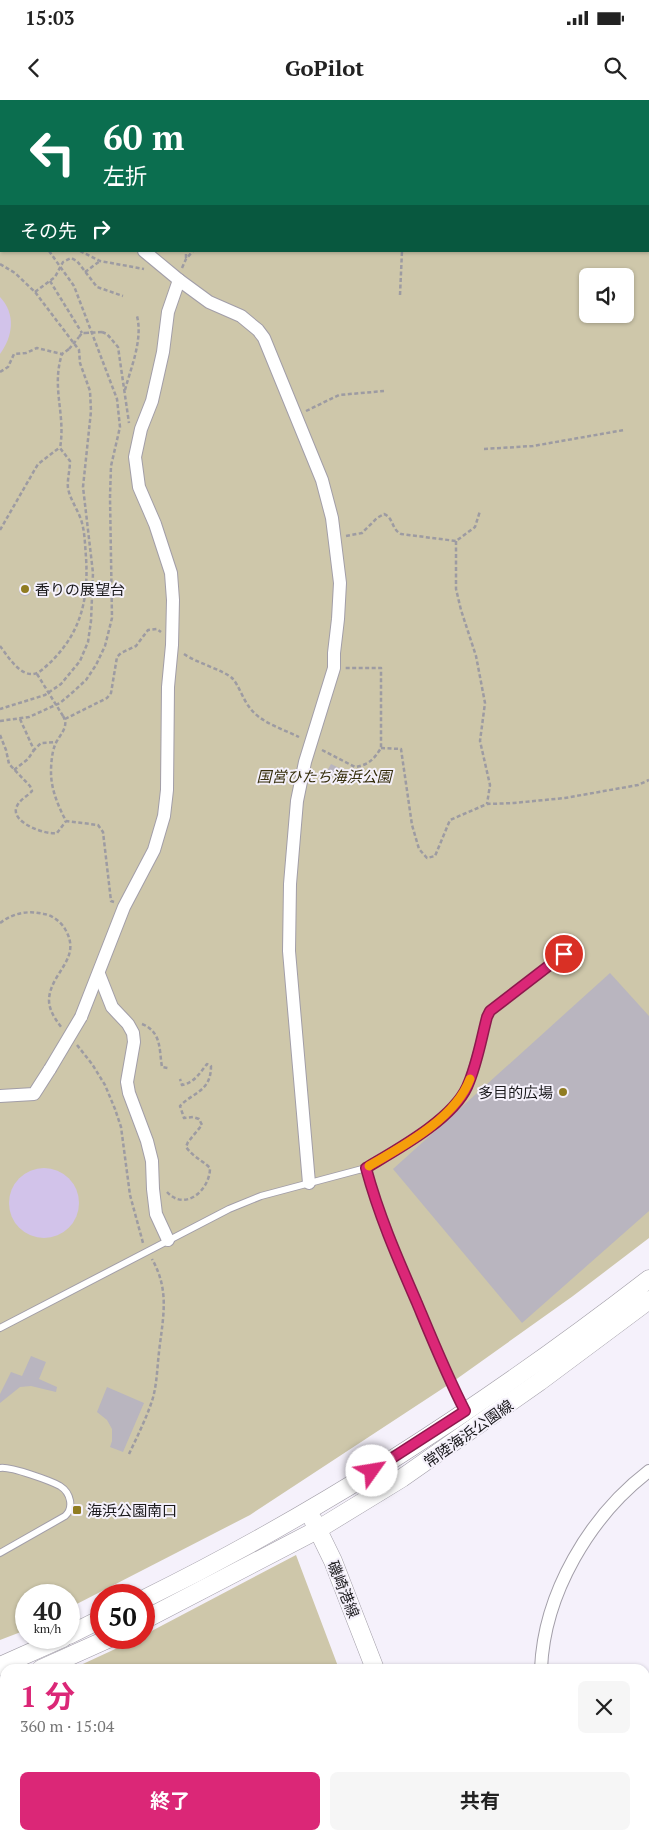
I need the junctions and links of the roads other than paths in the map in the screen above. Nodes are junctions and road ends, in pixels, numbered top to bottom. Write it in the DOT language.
graph roads {
  1 [pos="145,252"];
  2 [pos="179,280"];
  3 [pos="564,954"];
  4 [pos="99,974"];
  5 [pos="0,1096"];
  6 [pos="366,1168"];
  7 [pos="309,1183"];
  8 [pos="168,1240"];
  9 [pos="649,1280"];
  10 [pos="649,1300"];
  11 [pos="0,1328"];
  12 [pos="465,1411"];
  13 [pos="0,1468"];
  14 [pos="649,1471"];
  15 [pos="308,1511"];
  16 [pos="317,1530"];
  17 [pos="0,1553"];
  18 [pos="155,1593"];
  19 [pos="155,1614"];
  20 [pos="90,1647"];
  21 [pos="38,1649"];
  22 [pos="4,1664"];
  23 [pos="52,1664"];
  24 [pos="373,1664"];
  25 [pos="542,1664"];
  1 -- 2 [label="street"];
  2 -- 4 [label="street"];
  2 -- 7 [label="street"];
  3 -- 6 [label="lane"];
  4 -- 5 [label="street, bridge"];
  4 -- 8 [label="street"];
  6 -- 7 [label="lane"];
  6 -- 12 [label="lane"];
  7 -- 8 [label="lane"];
  8 -- 11 [label="lane"];
  9 -- 12 [label="main road, 常陸海浜公園線"];
  10 -- 16 [label="main road, 常陸海浜公園線"];
  12 -- 15 [label="main road, 常陸海浜公園線"];
  13 -- 17 [label="lane"];
  14 -- 25 [label="street"];
  15 -- 16 [label="main road, 磯崎港線"];
  15 -- 18 [label="main road, 常陸海浜公園線"];
  16 -- 19 [label="main road, 常陸海浜公園線"];
  16 -- 24 [label="main road, 磯崎港線"];
  20 -- 23 [label="main road"];
  21 -- 22 [label="main road"];
}
